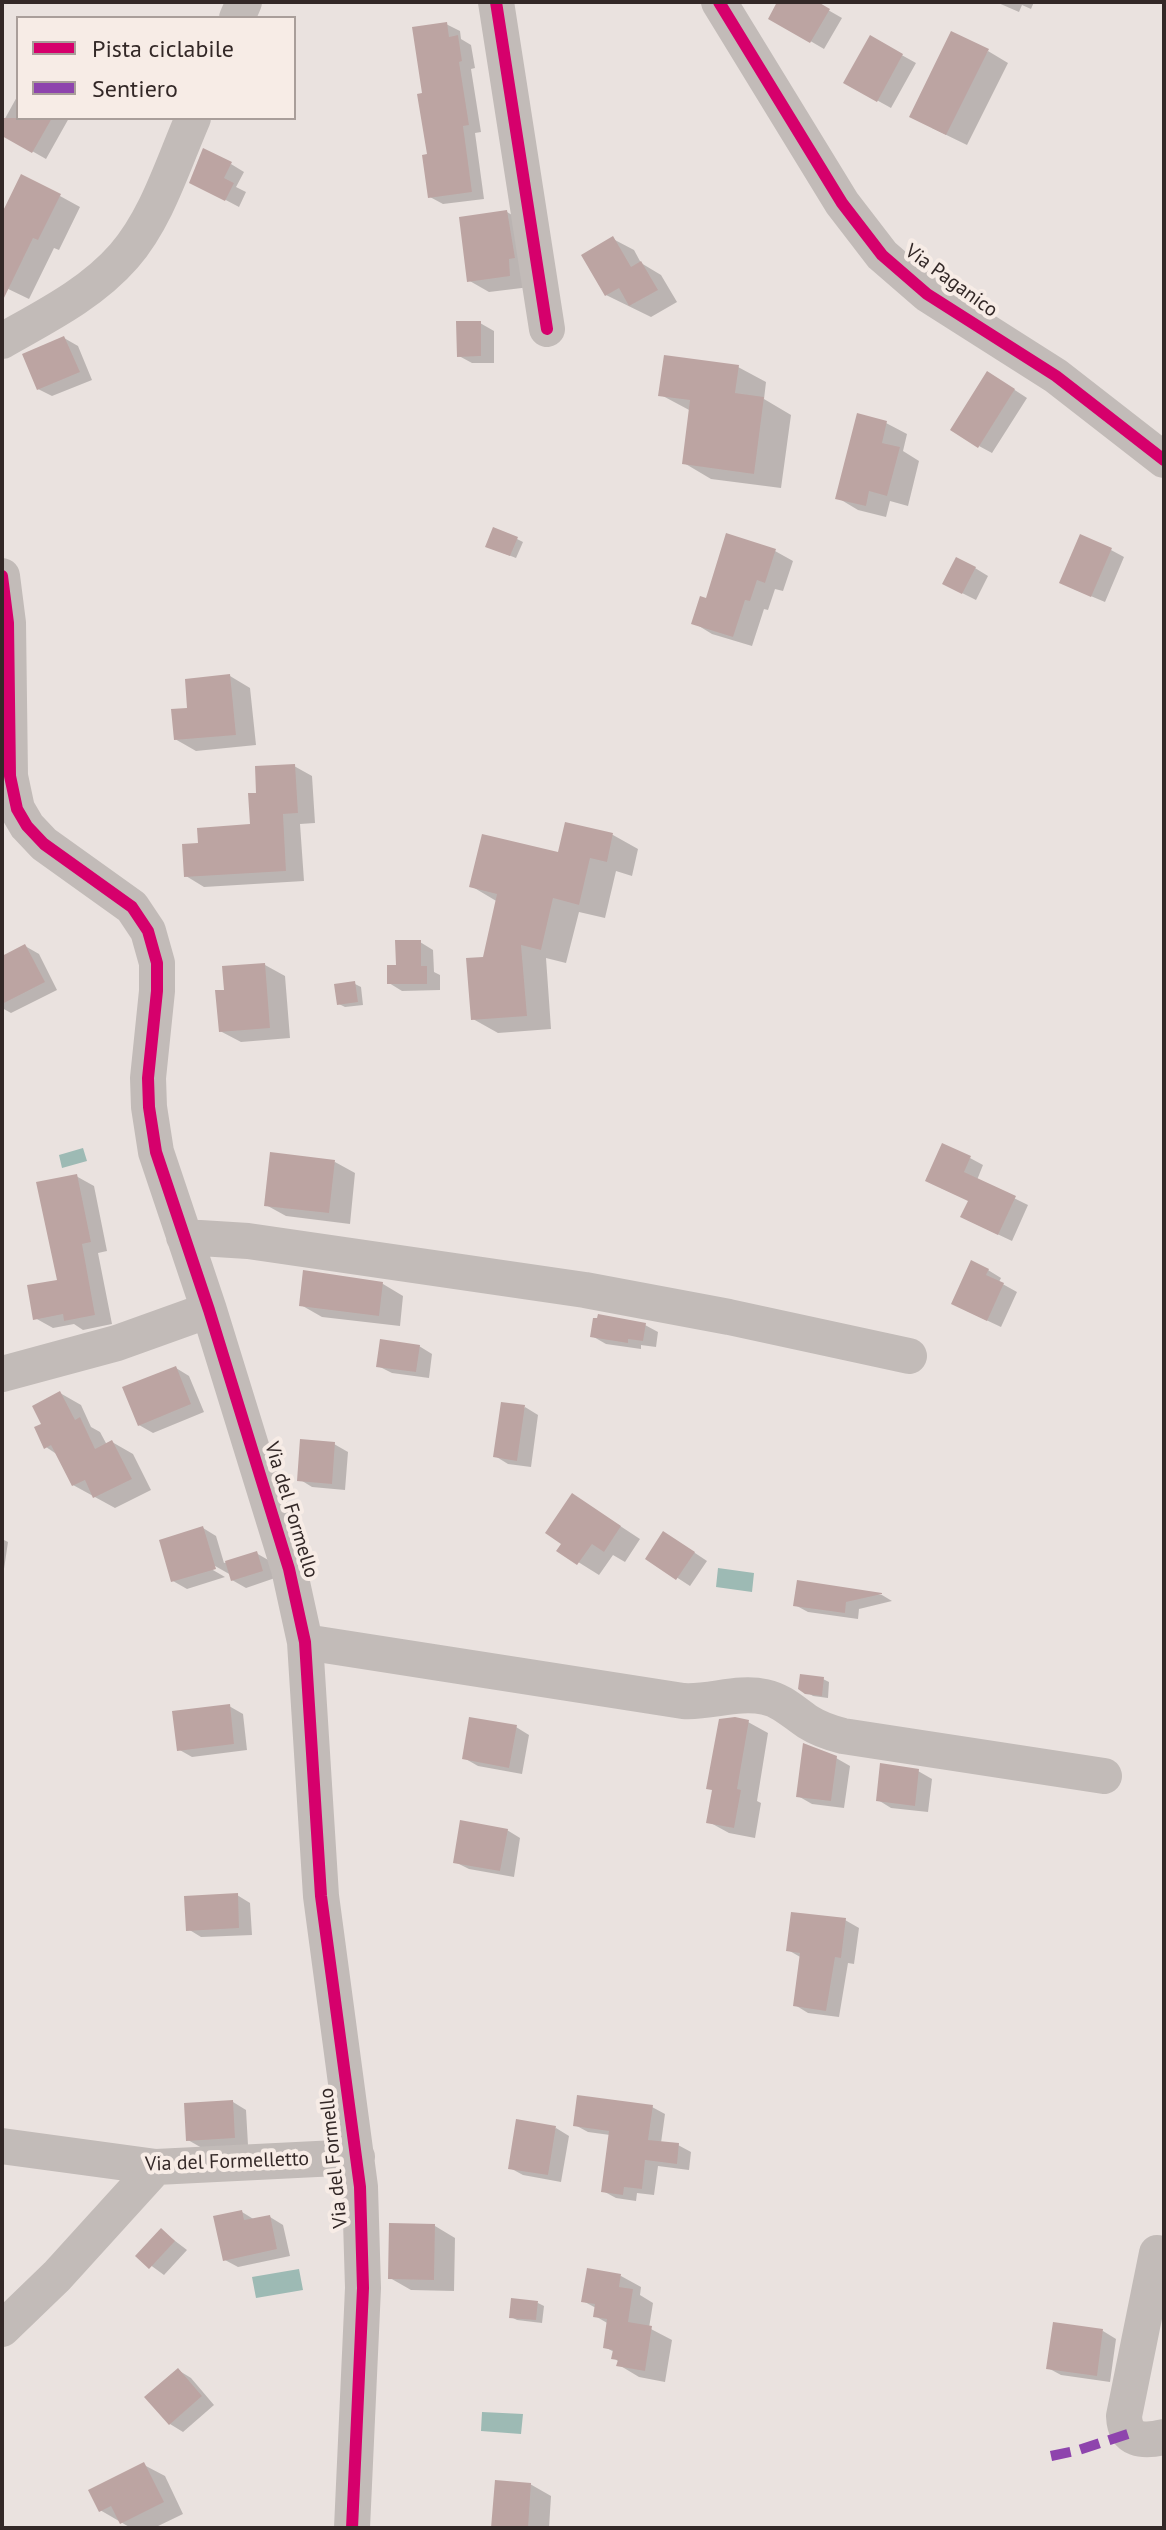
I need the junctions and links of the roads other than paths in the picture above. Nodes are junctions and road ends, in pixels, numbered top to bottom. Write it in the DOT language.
graph roads {
  1 [pos="496,2"];
  2 [pos="719,2"];
  3 [pos="192,120"];
  4 [pos="547,329"];
  5 [pos="2,341"];
  6 [pos="1164,460"];
  7 [pos="2,576"];
  8 [pos="184,1237"];
  9 [pos="209,1310"];
  10 [pos="909,1356"];
  11 [pos="2,1374"];
  12 [pos="305,1642"];
  13 [pos="1104,1776"];
  14 [pos="2,2146"];
  15 [pos="357,2157"];
  16 [pos="156,2167"];
  17 [pos="1157,2253"];
  18 [pos="2,2329"];
  19 [pos="1164,2437"];
  20 [pos="352,2528"];
  1 -- 4 [label="street"];
  2 -- 6 [label="street, Via Paganico"];
  3 -- 5 [label="street"];
  7 -- 8 [label="street, Via del Formello"];
  8 -- 9 [label="street, Via del Formello"];
  8 -- 10 [label="street"];
  9 -- 11 [label="street"];
  9 -- 12 [label="street, Via del Formello"];
  12 -- 13 [label="street"];
  12 -- 15 [label="street, Via del Formello"];
  14 -- 16 [label="street, Via del Formelletto"];
  15 -- 16 [label="street, Via del Formelletto"];
  15 -- 20 [label="street, Via del Formello"];
  16 -- 18 [label="street"];
  17 -- 19 [label="street"];
}
